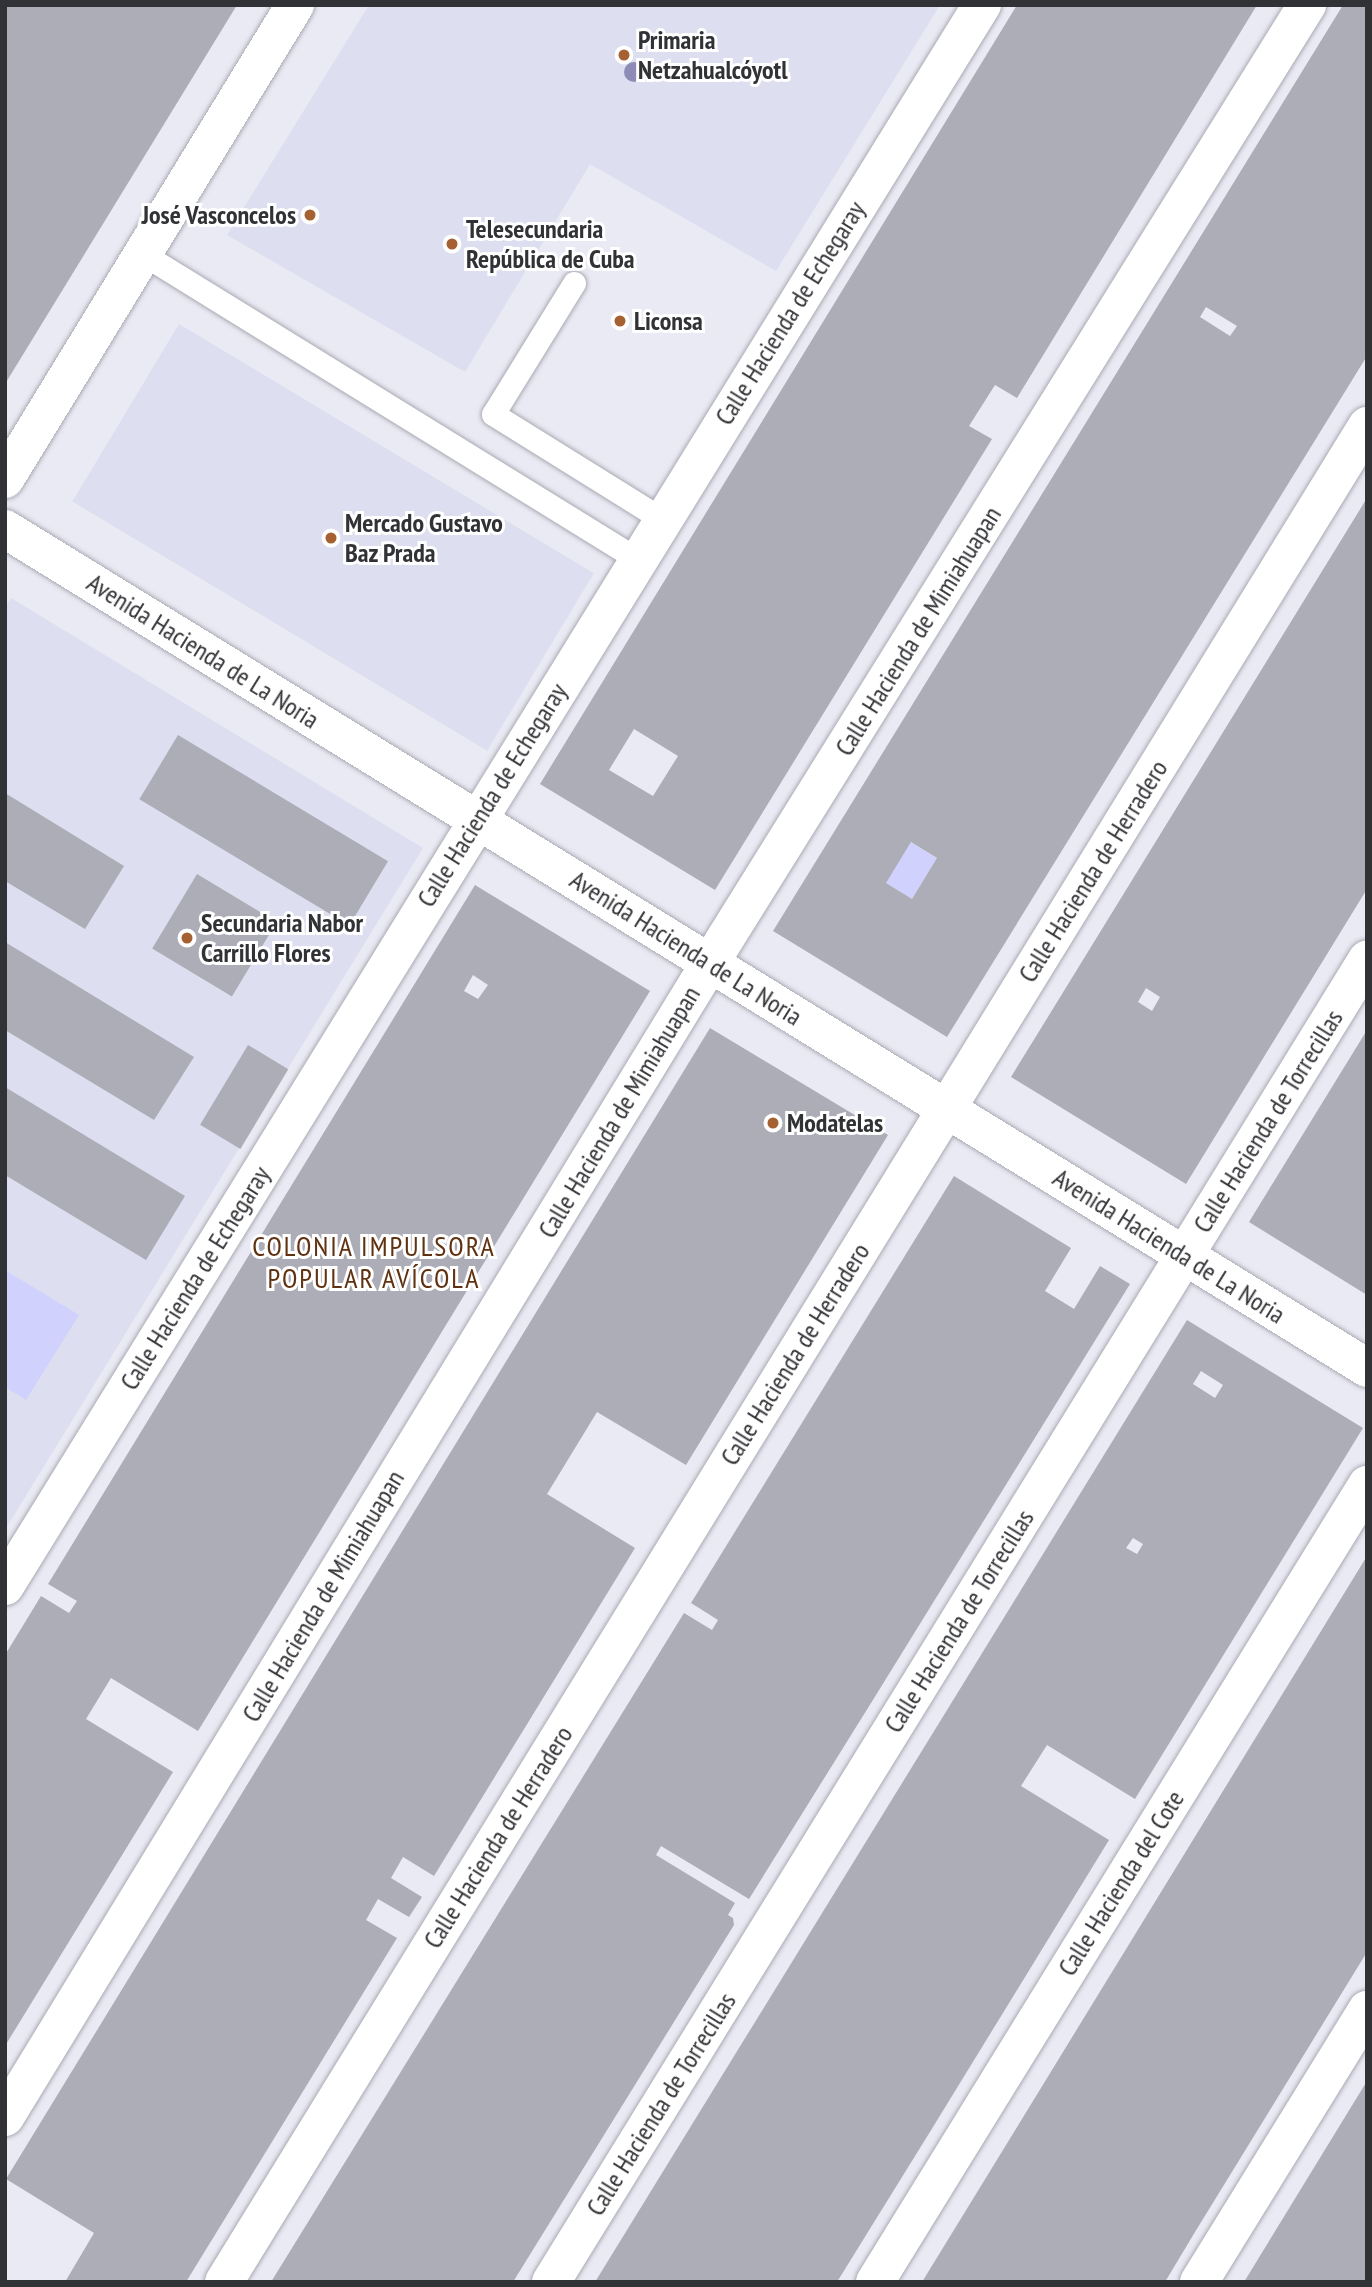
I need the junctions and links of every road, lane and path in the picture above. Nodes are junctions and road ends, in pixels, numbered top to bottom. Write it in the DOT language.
graph roads {
  1 [pos="295,5"];
  2 [pos="982,5"];
  3 [pos="1307,5"];
  4 [pos="143,254"];
  5 [pos="574,283"];
  6 [pos="1367,426"];
  7 [pos="5,479"];
  8 [pos="662,519"];
  9 [pos="5,529"];
  10 [pos="637,559"];
  11 [pos="477,819"];
  12 [pos="1367,960"];
  13 [pos="710,963"];
  14 [pos="946,1108"];
  15 [pos="1185,1255"];
  16 [pos="1367,1368"];
  17 [pos="1367,1485"];
  18 [pos="5,1586"];
  19 [pos="1367,2010"];
  20 [pos="5,2117"];
  21 [pos="224,2282"];
  22 [pos="551,2282"];
  23 [pos="875,2282"];
  24 [pos="1199,2282"];
  1 -- 4 [label="street"];
  2 -- 8 [label="street, Calle Hacienda de Echegaray"];
  3 -- 13 [label="street, Calle Hacienda de Mimiahuapan"];
  4 -- 7 [label="street"];
  4 -- 10 [label="lane"];
  5 -- 8 [label="lane"];
  6 -- 14 [label="street, Calle Hacienda de Herradero"];
  8 -- 10 [label="street, Calle Hacienda de Echegaray"];
  9 -- 11 [label="street, Avenida Hacienda de La Noria"];
  10 -- 11 [label="street, Calle Hacienda de Echegaray"];
  11 -- 13 [label="street, Avenida Hacienda de La Noria"];
  11 -- 18 [label="street, Calle Hacienda de Echegaray"];
  12 -- 15 [label="street, Calle Hacienda de Torrecillas"];
  13 -- 14 [label="street, Avenida Hacienda de La Noria"];
  13 -- 20 [label="street, Calle Hacienda de Mimiahuapan"];
  14 -- 15 [label="street, Avenida Hacienda de La Noria"];
  14 -- 21 [label="street, Calle Hacienda de Herradero"];
  15 -- 16 [label="street, Avenida Hacienda de La Noria"];
  15 -- 22 [label="street, Calle Hacienda de Torrecillas"];
  17 -- 23 [label="street, Calle Hacienda del Cote"];
  19 -- 24 [label="street"];
}
